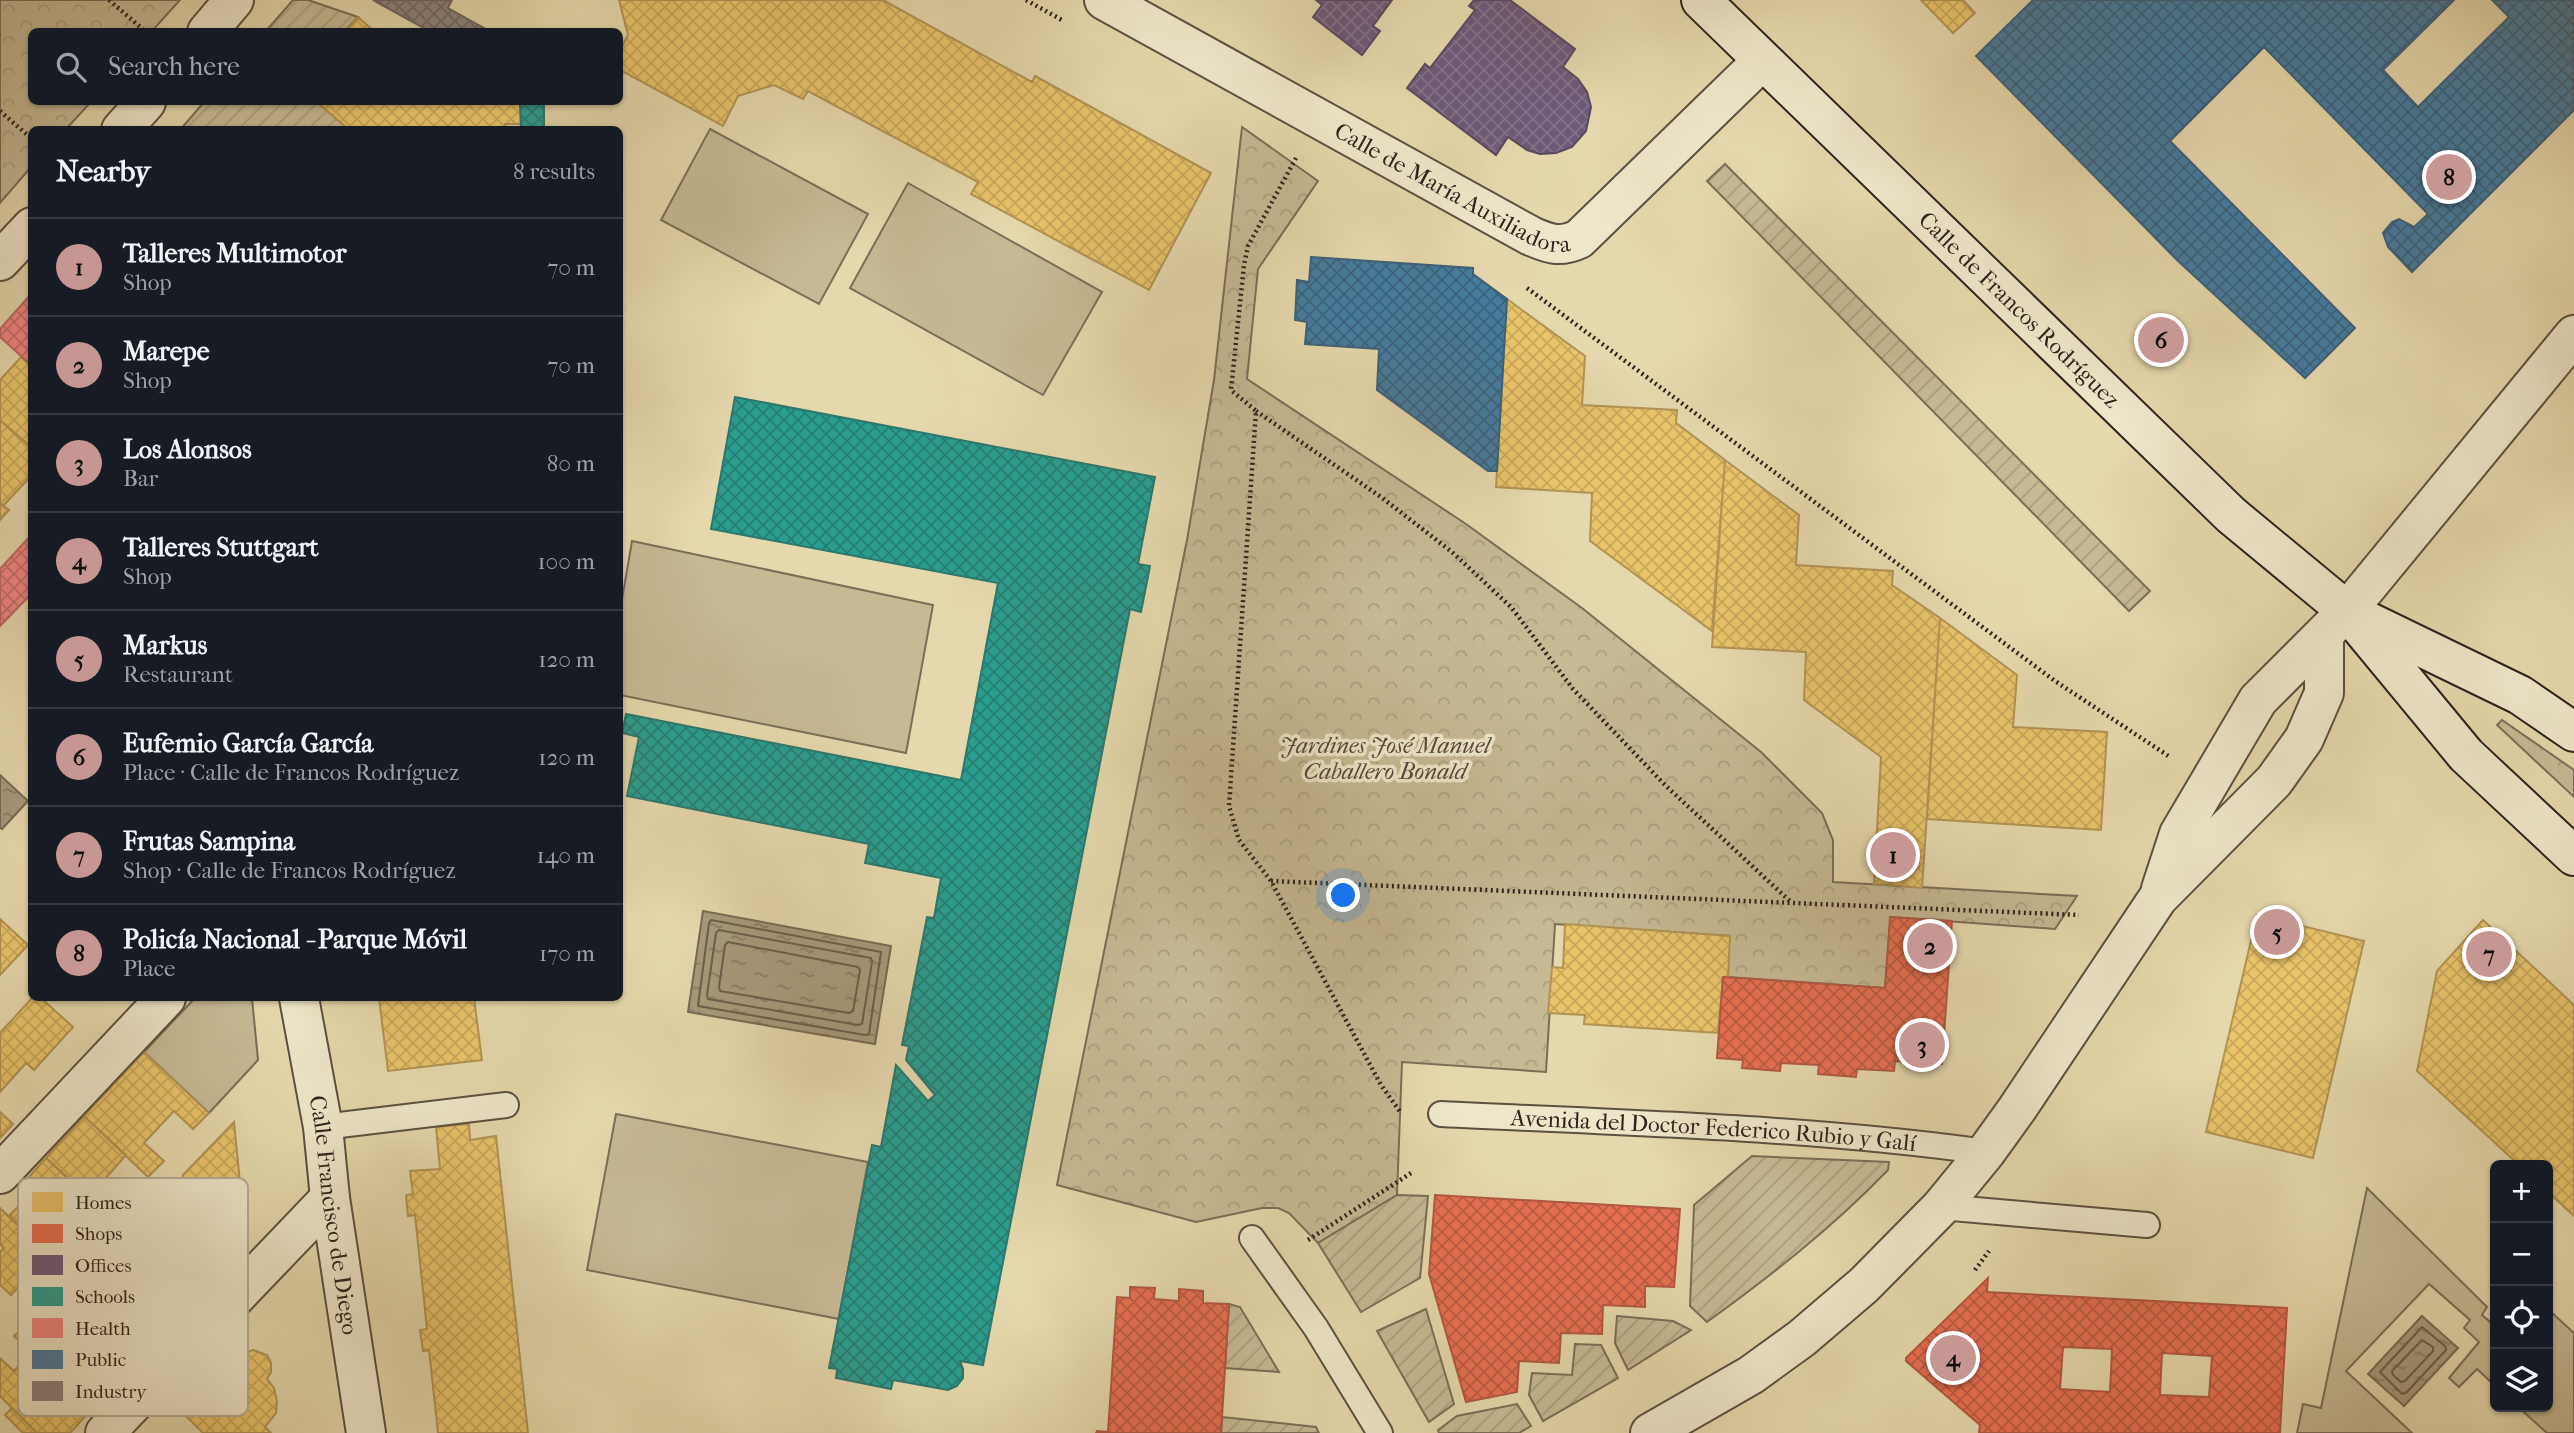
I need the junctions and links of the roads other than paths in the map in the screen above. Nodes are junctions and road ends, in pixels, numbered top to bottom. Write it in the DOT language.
graph roads {
  1 [pos="234,0"];
  2 [pos="1104,0"];
  3 [pos="1701,0"];
  4 [pos="211,28"];
  5 [pos="1762,61"];
  6 [pos="28,231"];
  7 [pos="0,261"];
  8 [pos="2574,335"];
  9 [pos="2335,623"];
  10 [pos="2574,732"];
  11 [pos="2574,856"];
  12 [pos="2158,898"];
  13 [pos="163,1001"];
  14 [pos="300,1001"];
  15 [pos="506,1105"];
  16 [pos="1441,1114"];
  17 [pos="323,1127"];
  18 [pos="1986,1152"];
  19 [pos="0,1174"];
  20 [pos="330,1198"];
  21 [pos="1941,1207"];
  22 [pos="2147,1225"];
  23 [pos="1252,1238"];
  24 [pos="248,1284"];
  25 [pos="121,1416"];
  26 [pos="105,1433"];
  27 [pos="366,1433"];
  28 [pos="1380,1433"];
  29 [pos="1650,1433"];
  1 -- 4 [label="street"];
  2 -- 5 [label="street, Calle de María Auxiliadora"];
  3 -- 5 [label="street, Calle de Francos Rodríguez"];
  5 -- 9 [label="street, Calle de Francos Rodríguez"];
  6 -- 7 [label="street"];
  8 -- 9 [label="street"];
  9 -- 10 [label="street, Calle de Francos Rodríguez"];
  9 -- 11 [label="street, Calle de Francos Rodríguez"];
  9 -- 12 [label="street"];
  9 -- 12 [label="street"];
  12 -- 18 [label="street"];
  13 -- 19 [label="street"];
  14 -- 17 [label="street, Calle Francisco de Diego"];
  15 -- 17 [label="lane"];
  16 -- 18 [label="lane, Avenida del Doctor Federico Rubio y Galí"];
  17 -- 20 [label="street, Calle Francisco de Diego"];
  18 -- 21 [label="street"];
  20 -- 24 [label="street"];
  20 -- 27 [label="street, Calle Francisco de Diego"];
  21 -- 22 [label="lane"];
  21 -- 29 [label="street"];
  23 -- 28 [label="lane"];
  25 -- 26 [label="street"];
}
